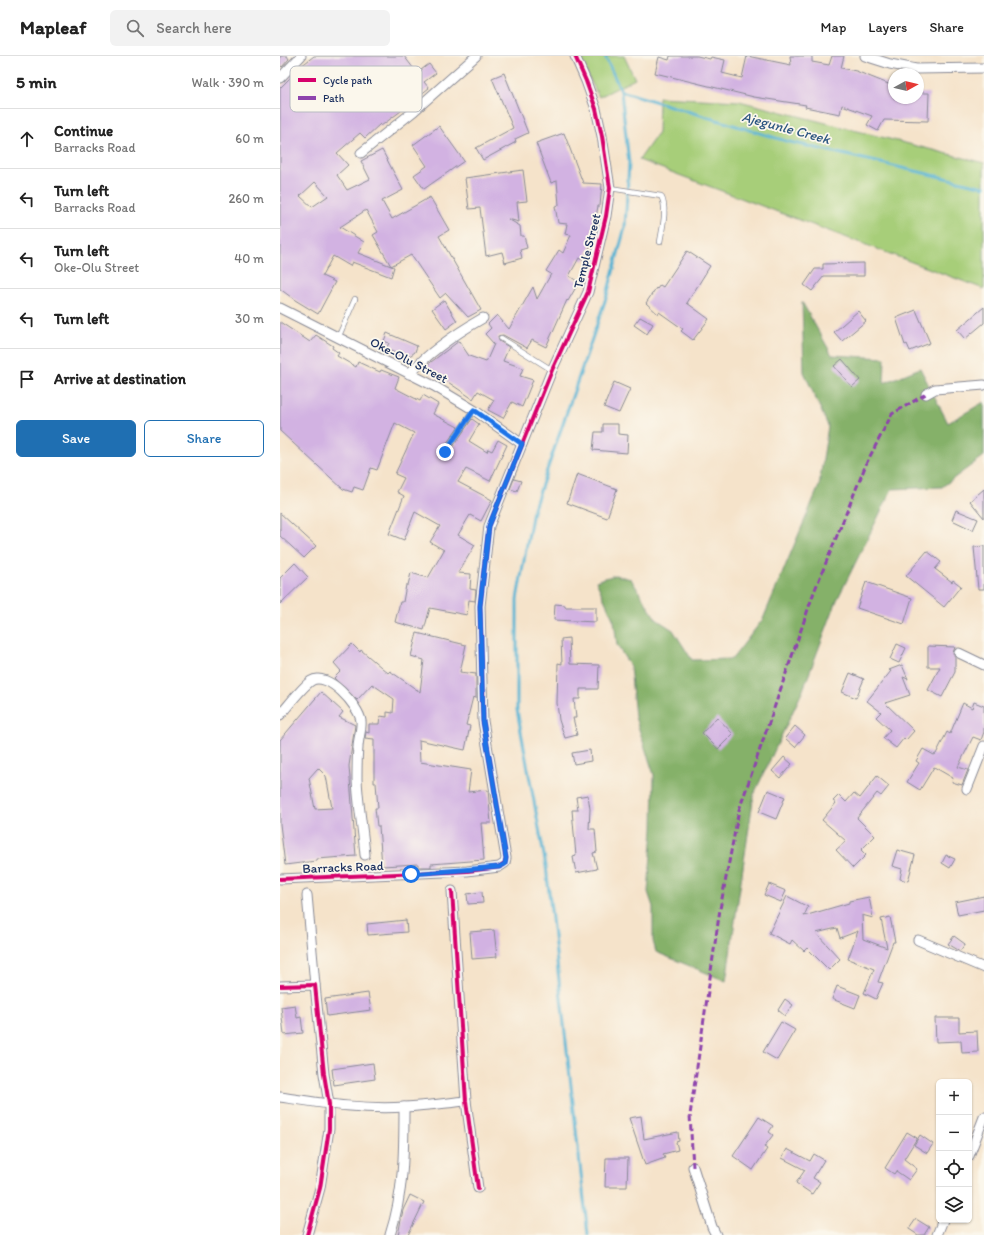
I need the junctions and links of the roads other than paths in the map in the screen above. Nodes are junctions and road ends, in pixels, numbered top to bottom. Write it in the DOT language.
graph roads {
  1 [pos="301,56"];
  2 [pos="476,56"];
  3 [pos="574,56"];
  4 [pos="865,56"];
  5 [pos="291,66"];
  6 [pos="290,68"];
  7 [pos="984,68"];
  8 [pos="280,78"];
  9 [pos="422,104"];
  10 [pos="413,112"];
  11 [pos="360,153"];
  12 [pos="613,188"];
  13 [pos="660,242"];
  14 [pos="355,299"];
  15 [pos="280,308"];
  16 [pos="483,318"];
  17 [pos="338,338"];
  18 [pos="501,338"];
  19 [pos="552,370"];
  20 [pos="409,374"];
  21 [pos="984,385"];
  22 [pos="926,394"];
  23 [pos="474,410"];
  24 [pos="522,444"];
  25 [pos="445,452"];
  26 [pos="958,653"];
  27 [pos="984,665"];
  28 [pos="280,715"];
  29 [pos="984,746"];
  30 [pos="967,789"];
  31 [pos="365,855"];
  32 [pos="280,879"];
  33 [pos="452,891"];
  34 [pos="307,895"];
  35 [pos="918,940"];
  36 [pos="984,968"];
  37 [pos="315,985"];
  38 [pos="280,986"];
  39 [pos="280,1097"];
  40 [pos="466,1101"];
  41 [pos="329,1104"];
  42 [pos="404,1107"];
  43 [pos="984,1117"];
  44 [pos="971,1151"];
  45 [pos="693,1167"];
  46 [pos="478,1188"];
  47 [pos="942,1223"];
  48 [pos="307,1235"];
  49 [pos="390,1235"];
  50 [pos="716,1235"];
  51 [pos="937,1235"];
  1 -- 5 [label="street"];
  2 -- 9 [label="street"];
  3 -- 12 [label="street, Temple Street"];
  4 -- 7 [label="street"];
  6 -- 8 [label="street"];
  10 -- 11 [label="street"];
  12 -- 13 [label="lane"];
  12 -- 19 [label="street, Temple Street"];
  14 -- 17 [label="lane"];
  15 -- 17 [label="street, Oke-Olu Street"];
  16 -- 20 [label="street"];
  17 -- 20 [label="street, Oke-Olu Street"];
  18 -- 19 [label="lane"];
  19 -- 24 [label="street, Temple Street"];
  20 -- 23 [label="street, Oke-Olu Street"];
  21 -- 22 [label="street"];
  23 -- 24 [label="street, Oke-Olu Street"];
  23 -- 25 [label="lane"];
  24 -- 32 [label="street, Barracks Road"];
  26 -- 27 [label="street"];
  28 -- 31 [label="street"];
  29 -- 30 [label="street"];
  33 -- 40 [label="street"];
  34 -- 37 [label="street"];
  35 -- 36 [label="street"];
  37 -- 38 [label="street"];
  37 -- 41 [label="street"];
  39 -- 41 [label="street"];
  40 -- 42 [label="street"];
  40 -- 46 [label="street"];
  41 -- 42 [label="street"];
  41 -- 48 [label="street"];
  42 -- 49 [label="street"];
  43 -- 44 [label="street"];
  45 -- 50 [label="street"];
  47 -- 51 [label="street"];
}
